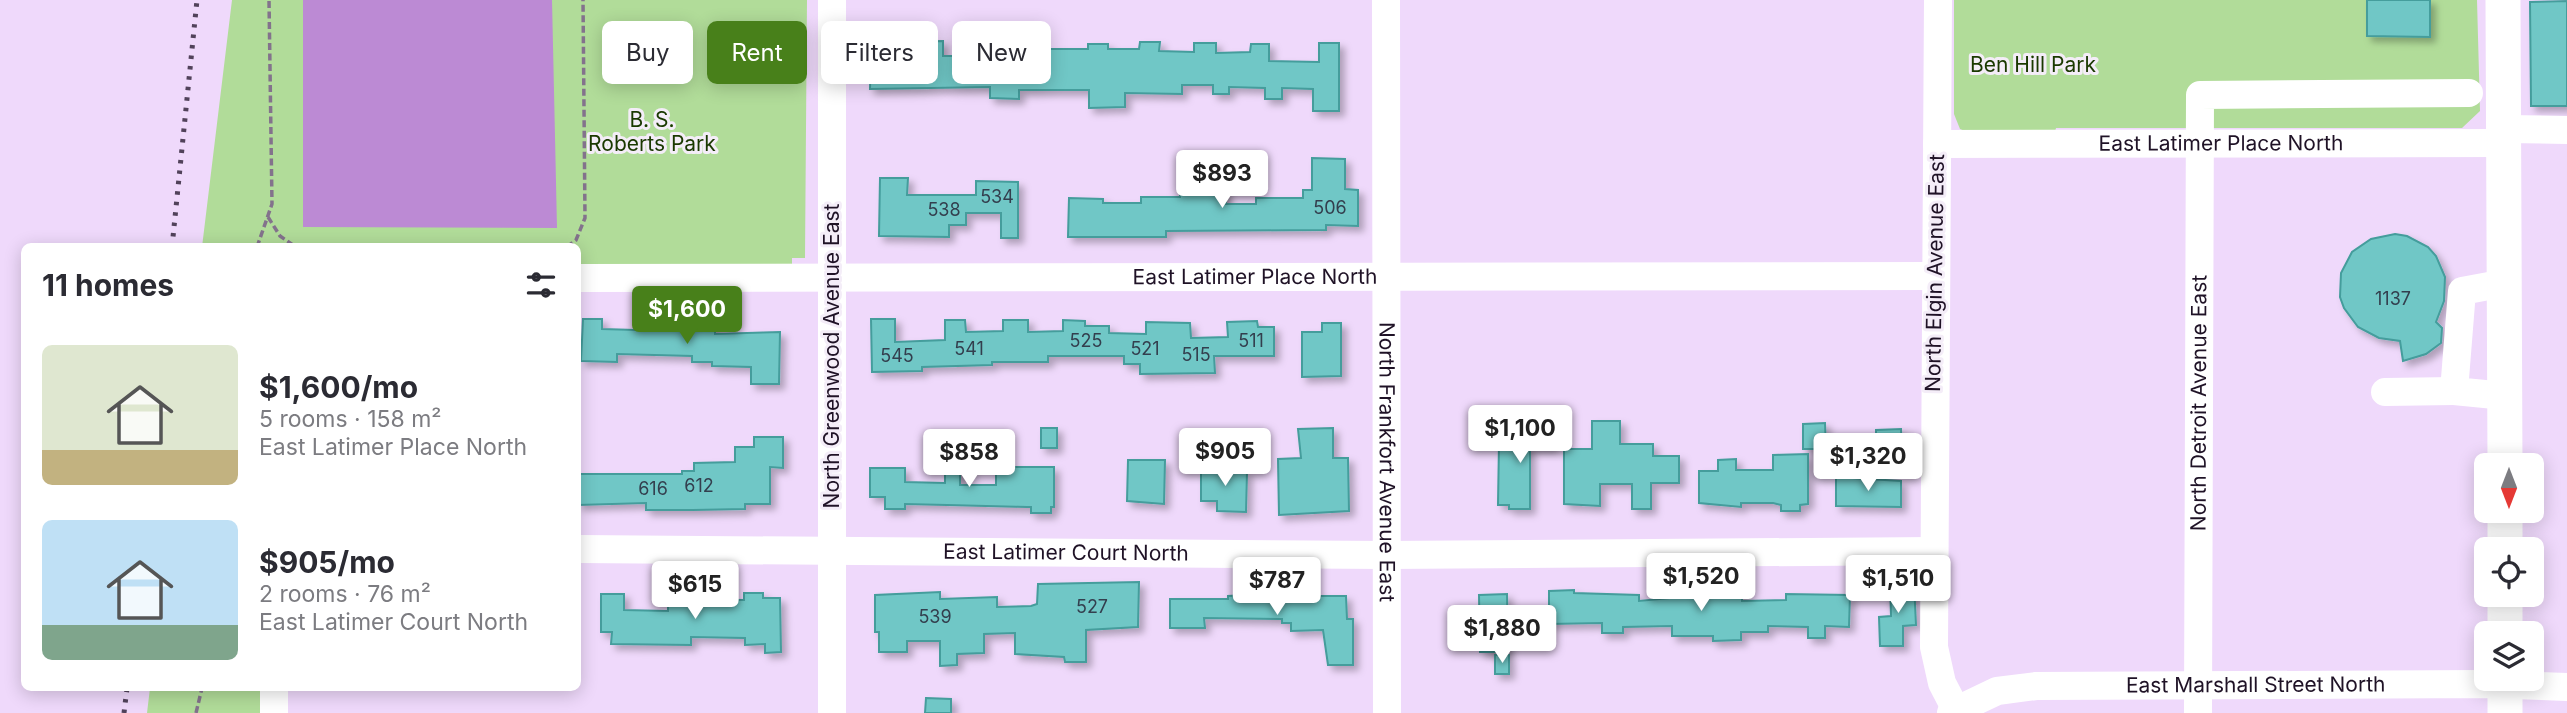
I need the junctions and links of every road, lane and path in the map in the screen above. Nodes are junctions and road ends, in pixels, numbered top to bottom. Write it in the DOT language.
graph roads {
  1 [pos="269,0"];
  2 [pos="583,0"];
  3 [pos="832,0"];
  4 [pos="1386,0"];
  5 [pos="1938,0"];
  6 [pos="2503,0"];
  7 [pos="2469,93"];
  8 [pos="2567,130"];
  9 [pos="2505,136"];
  10 [pos="2200,143"];
  11 [pos="1937,144"];
  12 [pos="268,217"];
  13 [pos="258,243"];
  14 [pos="290,243"];
  15 [pos="572,243"];
  16 [pos="1934,276"];
  17 [pos="581,278"];
  18 [pos="831,278"];
  19 [pos="1386,279"];
  20 [pos="2505,284"];
  21 [pos="2454,391"];
  22 [pos="2385,392"];
  23 [pos="2505,396"];
  24 [pos="2505,453"];
  25 [pos="581,549"];
  26 [pos="832,551"];
  27 [pos="1933,551"];
  28 [pos="1387,555"];
  29 [pos="2567,687"];
  30 [pos="201,691"];
  31 [pos="274,691"];
  32 [pos="2505,693"];
  33 [pos="2198,700"];
  34 [pos="1953,711"];
  35 [pos="196,713"];
  36 [pos="274,713"];
  37 [pos="832,713"];
  38 [pos="1387,713"];
  1 -- 12 [label="path"];
  2 -- 15 [label="path"];
  3 -- 18 [label="street, North Greenwood Avenue East"];
  4 -- 19 [label="street, North Frankfort Avenue East"];
  5 -- 11 [label="street, North Elgin Avenue East"];
  6 -- 9 [label="main road"];
  7 -- 10 [label="street, North Detroit Avenue East"];
  8 -- 9 [label="street, East Latimer Place North"];
  9 -- 10 [label="street, East Latimer Place North"];
  9 -- 20 [label="main road"];
  10 -- 11 [label="street, East Latimer Place North"];
  10 -- 33 [label="street, North Detroit Avenue East"];
  11 -- 16 [label="street, North Elgin Avenue East"];
  12 -- 13 [label="path"];
  12 -- 14 [label="path"];
  16 -- 19 [label="street, East Latimer Place North"];
  16 -- 27 [label="street, North Elgin Avenue East"];
  17 -- 18 [label="street, East Latimer Place North"];
  18 -- 19 [label="street, East Latimer Place North"];
  18 -- 26 [label="street, North Greenwood Avenue East"];
  19 -- 28 [label="street, North Frankfort Avenue East"];
  20 -- 21 [label="street"];
  20 -- 23 [label="main road"];
  21 -- 22 [label="street"];
  21 -- 23 [label="street"];
  23 -- 24 [label="main road"];
  25 -- 26 [label="street, East Latimer Court North"];
  26 -- 28 [label="street, East Latimer Court North"];
  26 -- 37 [label="street, North Greenwood Avenue East"];
  27 -- 28 [label="street, East Latimer Court North"];
  27 -- 34 [label="street, North Elgin Avenue East"];
  28 -- 38 [label="street, North Frankfort Avenue East"];
  29 -- 32 [label="street, East Marshall Street North"];
  30 -- 35 [label="path"];
  31 -- 36 [label="street"];
  32 -- 33 [label="street, East Marshall Street North"];
  33 -- 34 [label="street, East Marshall Street North"];
}
